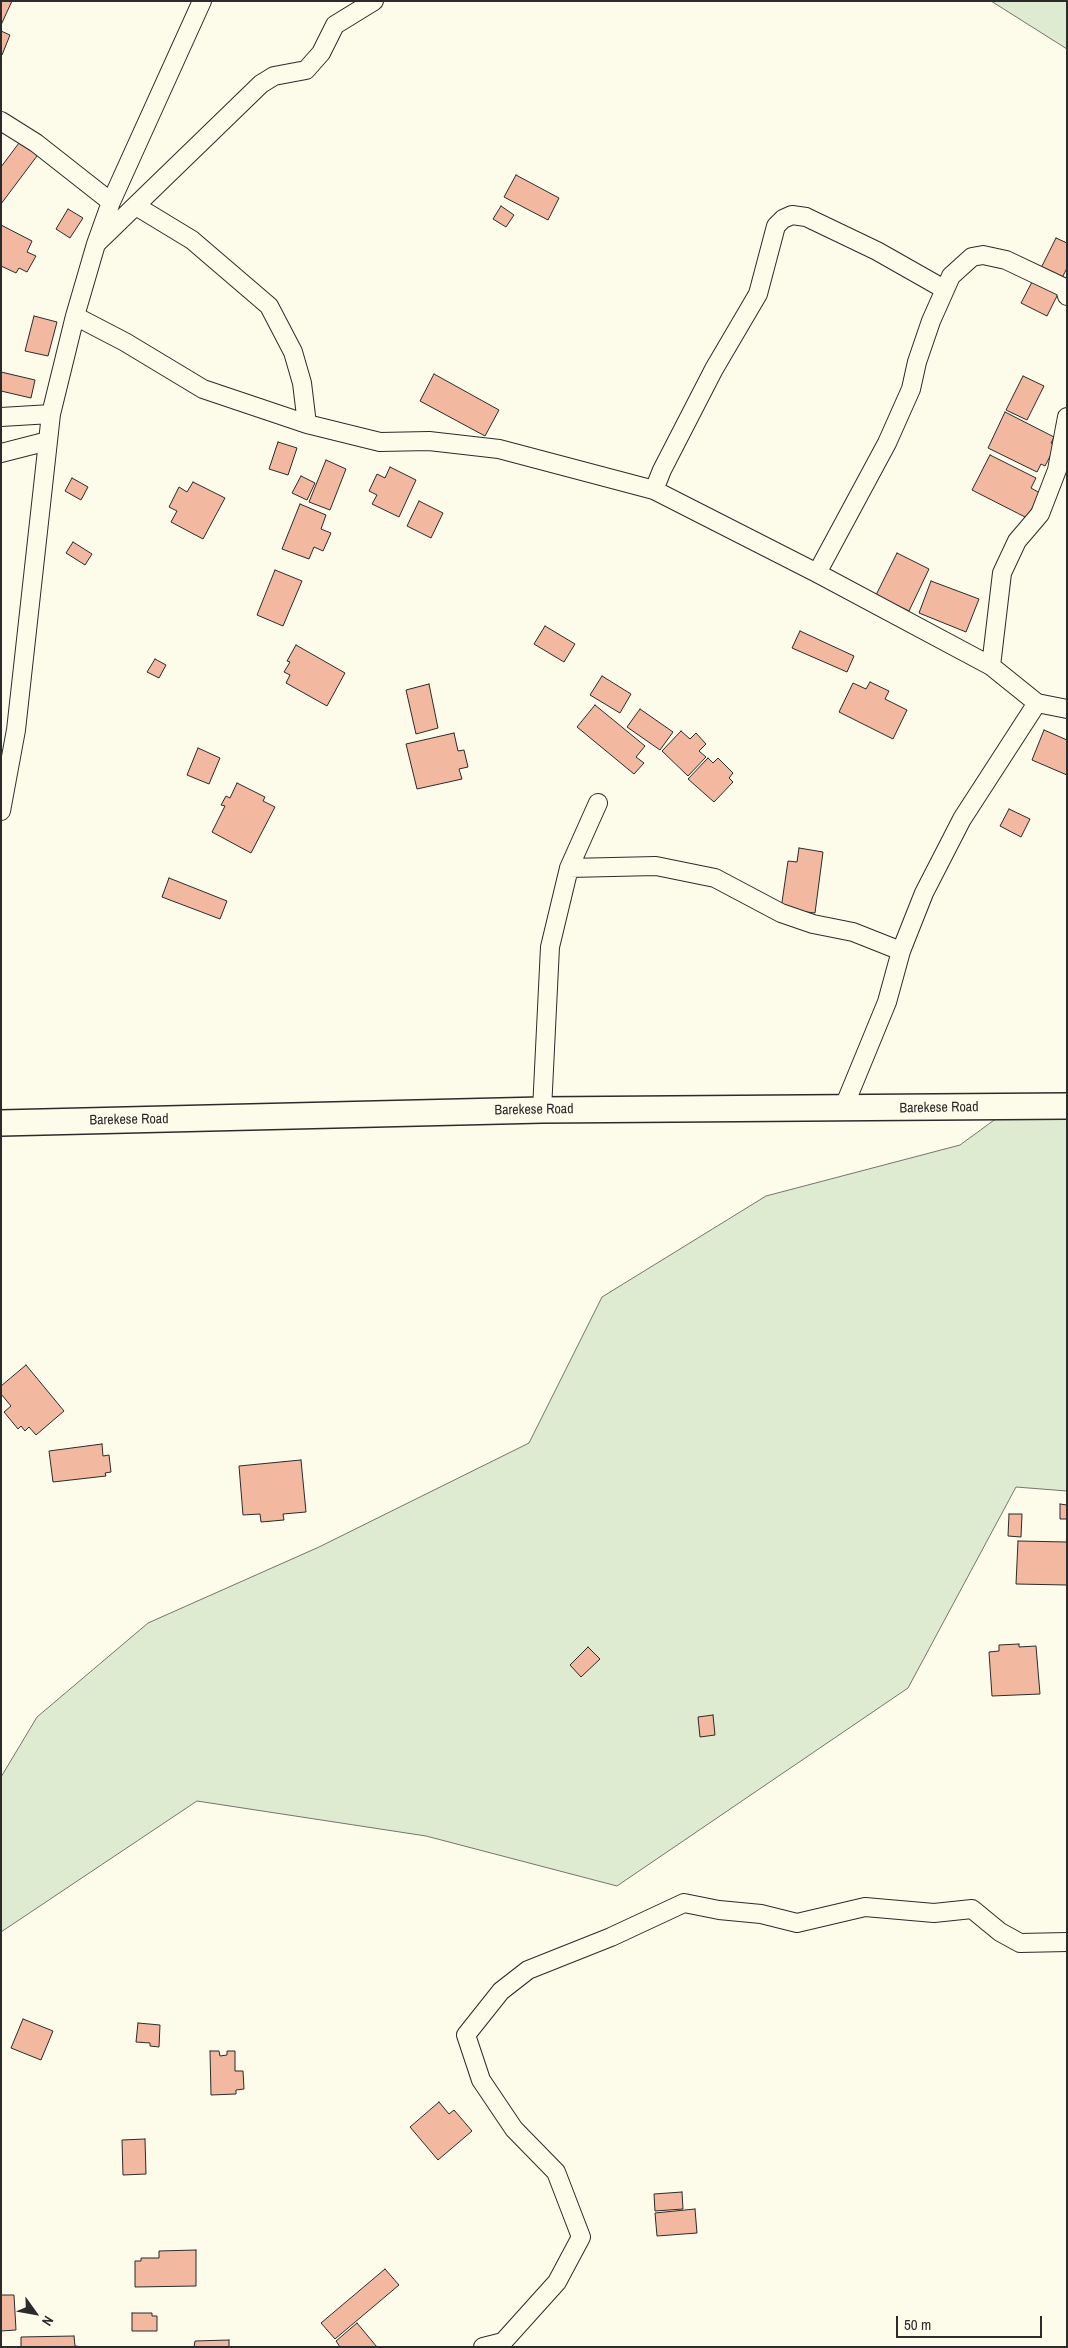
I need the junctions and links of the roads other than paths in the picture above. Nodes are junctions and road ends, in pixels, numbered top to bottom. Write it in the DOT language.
graph roads {
  1 [pos="202,1"];
  2 [pos="374,1"];
  3 [pos="1,121"];
  4 [pos="111,202"];
  5 [pos="136,206"];
  6 [pos="96,244"];
  7 [pos="944,289"];
  8 [pos="1067,296"];
  9 [pos="75,316"];
  10 [pos="51,414"];
  11 [pos="1,417"];
  12 [pos="1067,417"];
  13 [pos="307,424"];
  14 [pos="48,440"];
  15 [pos="1,453"];
  16 [pos="654,490"];
  17 [pos="817,573"];
  18 [pos="991,666"];
  19 [pos="1037,703"];
  20 [pos="1067,709"];
  21 [pos="598,803"];
  22 [pos="1,811"];
  23 [pos="569,868"];
  24 [pos="901,951"];
  25 [pos="1067,1106"];
  26 [pos="843,1109"];
  27 [pos="542,1110"];
  28 [pos="1,1123"];
  29 [pos="1067,1942"];
  30 [pos="483,2347"];
  1 -- 4 [label="street"];
  2 -- 5 [label="street"];
  3 -- 4 [label="street"];
  4 -- 6 [label="street"];
  5 -- 6 [label="street"];
  5 -- 13 [label="street"];
  6 -- 9 [label="street"];
  7 -- 8 [label="street"];
  7 -- 16 [label="street"];
  7 -- 17 [label="street"];
  9 -- 10 [label="street"];
  9 -- 13 [label="street"];
  10 -- 11 [label="street"];
  10 -- 14 [label="street"];
  12 -- 18 [label="street"];
  13 -- 16 [label="street"];
  14 -- 15 [label="street"];
  14 -- 22 [label="street"];
  16 -- 17 [label="street"];
  17 -- 18 [label="street"];
  18 -- 19 [label="street"];
  19 -- 20 [label="street"];
  19 -- 24 [label="street"];
  21 -- 23 [label="street"];
  23 -- 24 [label="street"];
  23 -- 27 [label="street"];
  24 -- 26 [label="street"];
  25 -- 26 [label="main road, Barekese Road"];
  26 -- 27 [label="main road, Barekese Road"];
  27 -- 28 [label="main road, Barekese Road"];
  29 -- 30 [label="street"];
}
